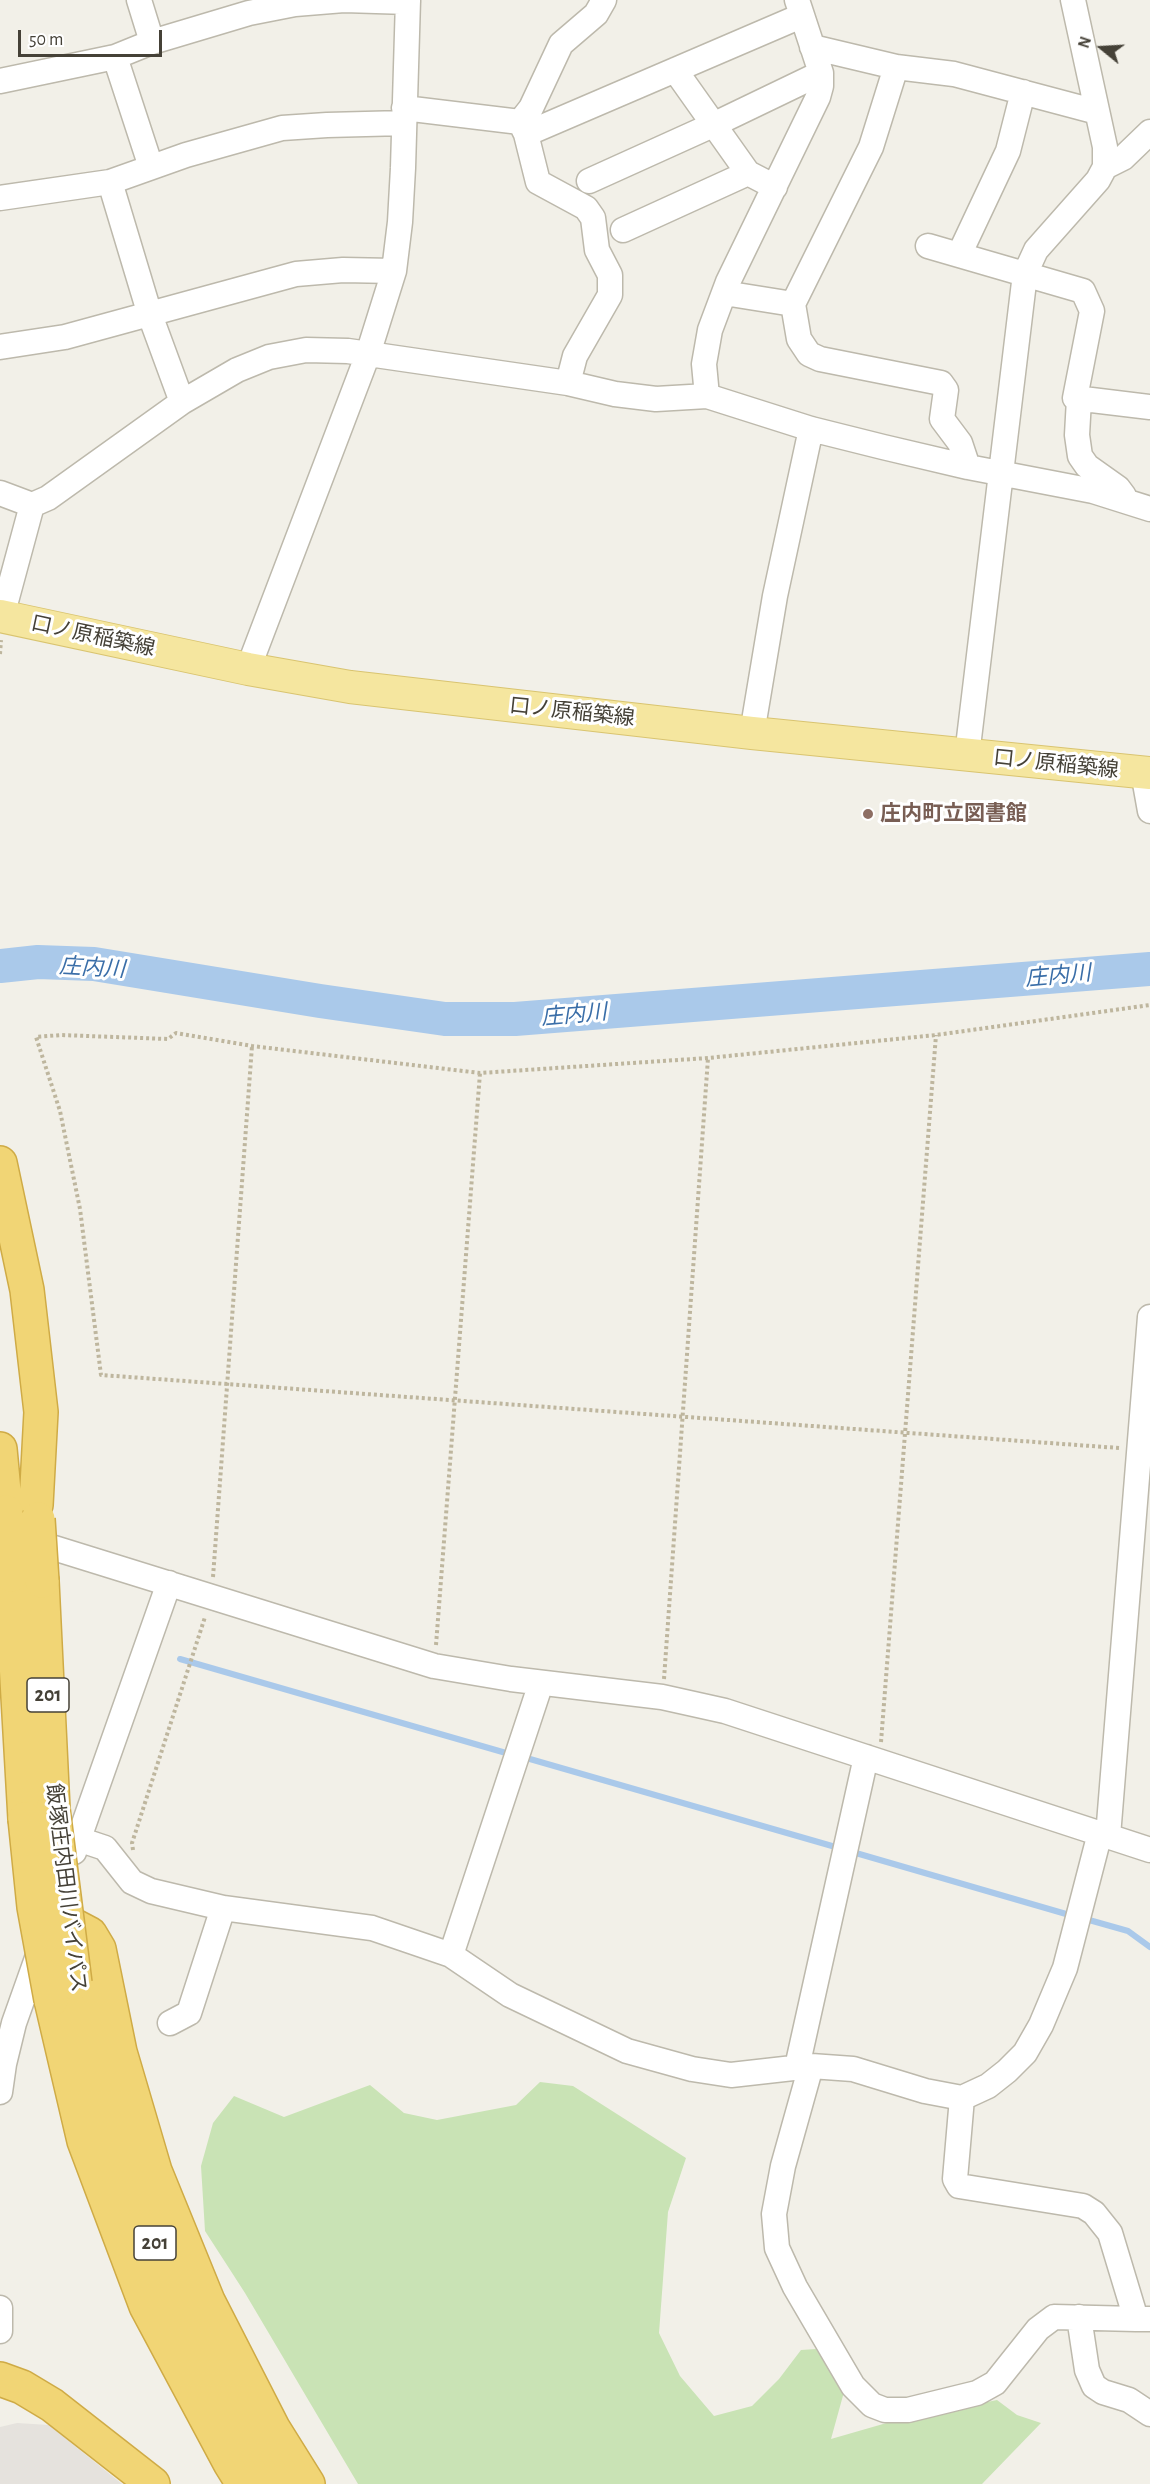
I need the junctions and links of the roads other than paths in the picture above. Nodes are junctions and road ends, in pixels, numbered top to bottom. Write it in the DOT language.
graph roads {
  1 [pos="139,0"];
  2 [pos="604,0"];
  3 [pos="1073,0"];
  4 [pos="408,1"];
  5 [pos="799,8"];
  6 [pos="152,42"];
  7 [pos="813,47"];
  8 [pos="115,57"];
  9 [pos="896,67"];
  10 [pos="675,70"];
  11 [pos="821,73"];
  12 [pos="0,81"];
  13 [pos="1023,92"];
  14 [pos="1097,112"];
  15 [pos="404,116"];
  16 [pos="715,124"];
  17 [pos="523,128"];
  18 [pos="1150,132"];
  19 [pos="151,167"];
  20 [pos="1105,167"];
  21 [pos="748,172"];
  22 [pos="590,181"];
  23 [pos="110,182"];
  24 [pos="775,187"];
  25 [pos="0,198"];
  26 [pos="623,230"];
  27 [pos="928,246"];
  28 [pos="959,255"];
  29 [pos="394,271"];
  30 [pos="1025,274"];
  31 [pos="724,293"];
  32 [pos="793,304"];
  33 [pos="150,315"];
  34 [pos="0,347"];
  35 [pos="368,354"];
  36 [pos="568,382"];
  37 [pos="707,396"];
  38 [pos="1079,399"];
  39 [pos="182,402"];
  40 [pos="1150,407"];
  41 [pos="811,429"];
  42 [pos="968,467"];
  43 [pos="1000,473"];
  44 [pos="0,493"];
  45 [pos="1128,501"];
  46 [pos="32,505"];
  47 [pos="1150,509"];
  48 [pos="1,616"];
  49 [pos="248,669"];
  50 [pos="752,733"];
  51 [pos="968,755"];
  52 [pos="1146,773"];
  53 [pos="1150,811"];
  54 [pos="0,1163"];
  55 [pos="0,1253"];
  56 [pos="1150,1317"];
  57 [pos="12,1494"];
  58 [pos="169,1583"];
  59 [pos="541,1683"];
  60 [pos="873,1759"];
  61 [pos="1104,1835"];
  62 [pos="78,1839"];
  63 [pos="1150,1850"];
  64 [pos="223,1908"];
  65 [pos="52,1914"];
  66 [pos="451,1955"];
  67 [pos="63,1992"];
  68 [pos="170,2023"];
  69 [pos="804,2066"];
  70 [pos="0,2092"];
  71 [pos="962,2098"];
  72 [pos="0,2308"];
  73 [pos="1079,2317"];
  74 [pos="1143,2319"];
  75 [pos="0,2331"];
  76 [pos="0,2379"];
  77 [pos="1150,2414"];
  78 [pos="153,2484"];
  79 [pos="243,2484"];
  80 [pos="279,2484"];
  81 [pos="308,2484"];
  1 -- 6 [label="street"];
  2 -- 17 [label="street"];
  3 -- 14 [label="street"];
  4 -- 6 [label="street"];
  4 -- 15 [label="street"];
  5 -- 7 [label="street"];
  5 -- 10 [label="street"];
  6 -- 8 [label="street"];
  7 -- 9 [label="street"];
  7 -- 11 [label="street"];
  8 -- 12 [label="street"];
  8 -- 19 [label="street"];
  9 -- 13 [label="street"];
  9 -- 32 [label="street"];
  10 -- 16 [label="street"];
  10 -- 17 [label="street"];
  11 -- 16 [label="street"];
  11 -- 24 [label="street"];
  13 -- 14 [label="street"];
  13 -- 28 [label="street"];
  14 -- 20 [label="street"];
  15 -- 17 [label="street"];
  15 -- 19 [label="street"];
  15 -- 29 [label="street"];
  16 -- 21 [label="street"];
  16 -- 22 [label="street"];
  17 -- 36 [label="street"];
  18 -- 20 [label="street"];
  19 -- 23 [label="street"];
  20 -- 30 [label="street"];
  21 -- 24 [label="street"];
  21 -- 26 [label="street"];
  23 -- 25 [label="street"];
  23 -- 33 [label="street"];
  24 -- 31 [label="street"];
  27 -- 28 [label="street"];
  28 -- 30 [label="street"];
  29 -- 33 [label="street"];
  29 -- 35 [label="street"];
  30 -- 38 [label="street"];
  30 -- 43 [label="street"];
  31 -- 32 [label="street"];
  31 -- 37 [label="street"];
  32 -- 42 [label="street"];
  33 -- 34 [label="street"];
  33 -- 39 [label="street"];
  35 -- 36 [label="street"];
  35 -- 39 [label="street"];
  35 -- 49 [label="street"];
  36 -- 37 [label="street"];
  37 -- 41 [label="street"];
  38 -- 40 [label="street"];
  38 -- 45 [label="street"];
  39 -- 46 [label="street"];
  41 -- 42 [label="street"];
  41 -- 50 [label="street"];
  42 -- 43 [label="street"];
  43 -- 45 [label="street"];
  43 -- 51 [label="street"];
  44 -- 46 [label="street"];
  45 -- 47 [label="street"];
  46 -- 48 [label="street"];
  48 -- 49 [label="main road, 口ノ原稲築線"];
  49 -- 50 [label="main road, 口ノ原稲築線"];
  50 -- 51 [label="main road, 口ノ原稲築線"];
  51 -- 52 [label="main road, 口ノ原稲築線"];
  52 -- 53 [label="street"];
  54 -- 57 [label="highway"];
  55 -- 57 [label="highway, 飯塚庄内田川バイパス / 201"];
  56 -- 61 [label="street"];
  57 -- 58 [label="street"];
  57 -- 67 [label="highway, 飯塚庄内田川バイパス / 201, bridge"];
  58 -- 59 [label="street"];
  58 -- 62 [label="street"];
  59 -- 60 [label="street"];
  59 -- 66 [label="street"];
  60 -- 61 [label="street"];
  60 -- 69 [label="street"];
  61 -- 63 [label="street"];
  61 -- 71 [label="street"];
  62 -- 64 [label="street"];
  62 -- 65 [label="street"];
  64 -- 66 [label="street"];
  64 -- 68 [label="street"];
  65 -- 70 [label="street"];
  65 -- 81 [label="highway"];
  66 -- 69 [label="street"];
  67 -- 79 [label="highway, 飯塚庄内田川バイパス / 201"];
  67 -- 80 [label="highway, 飯塚庄内田川バイパス / 201"];
  69 -- 71 [label="street"];
  69 -- 73 [label="street"];
  71 -- 74 [label="street"];
  72 -- 75 [label="street"];
  73 -- 74 [label="street"];
  73 -- 77 [label="street"];
  76 -- 78 [label="highway"];
}
